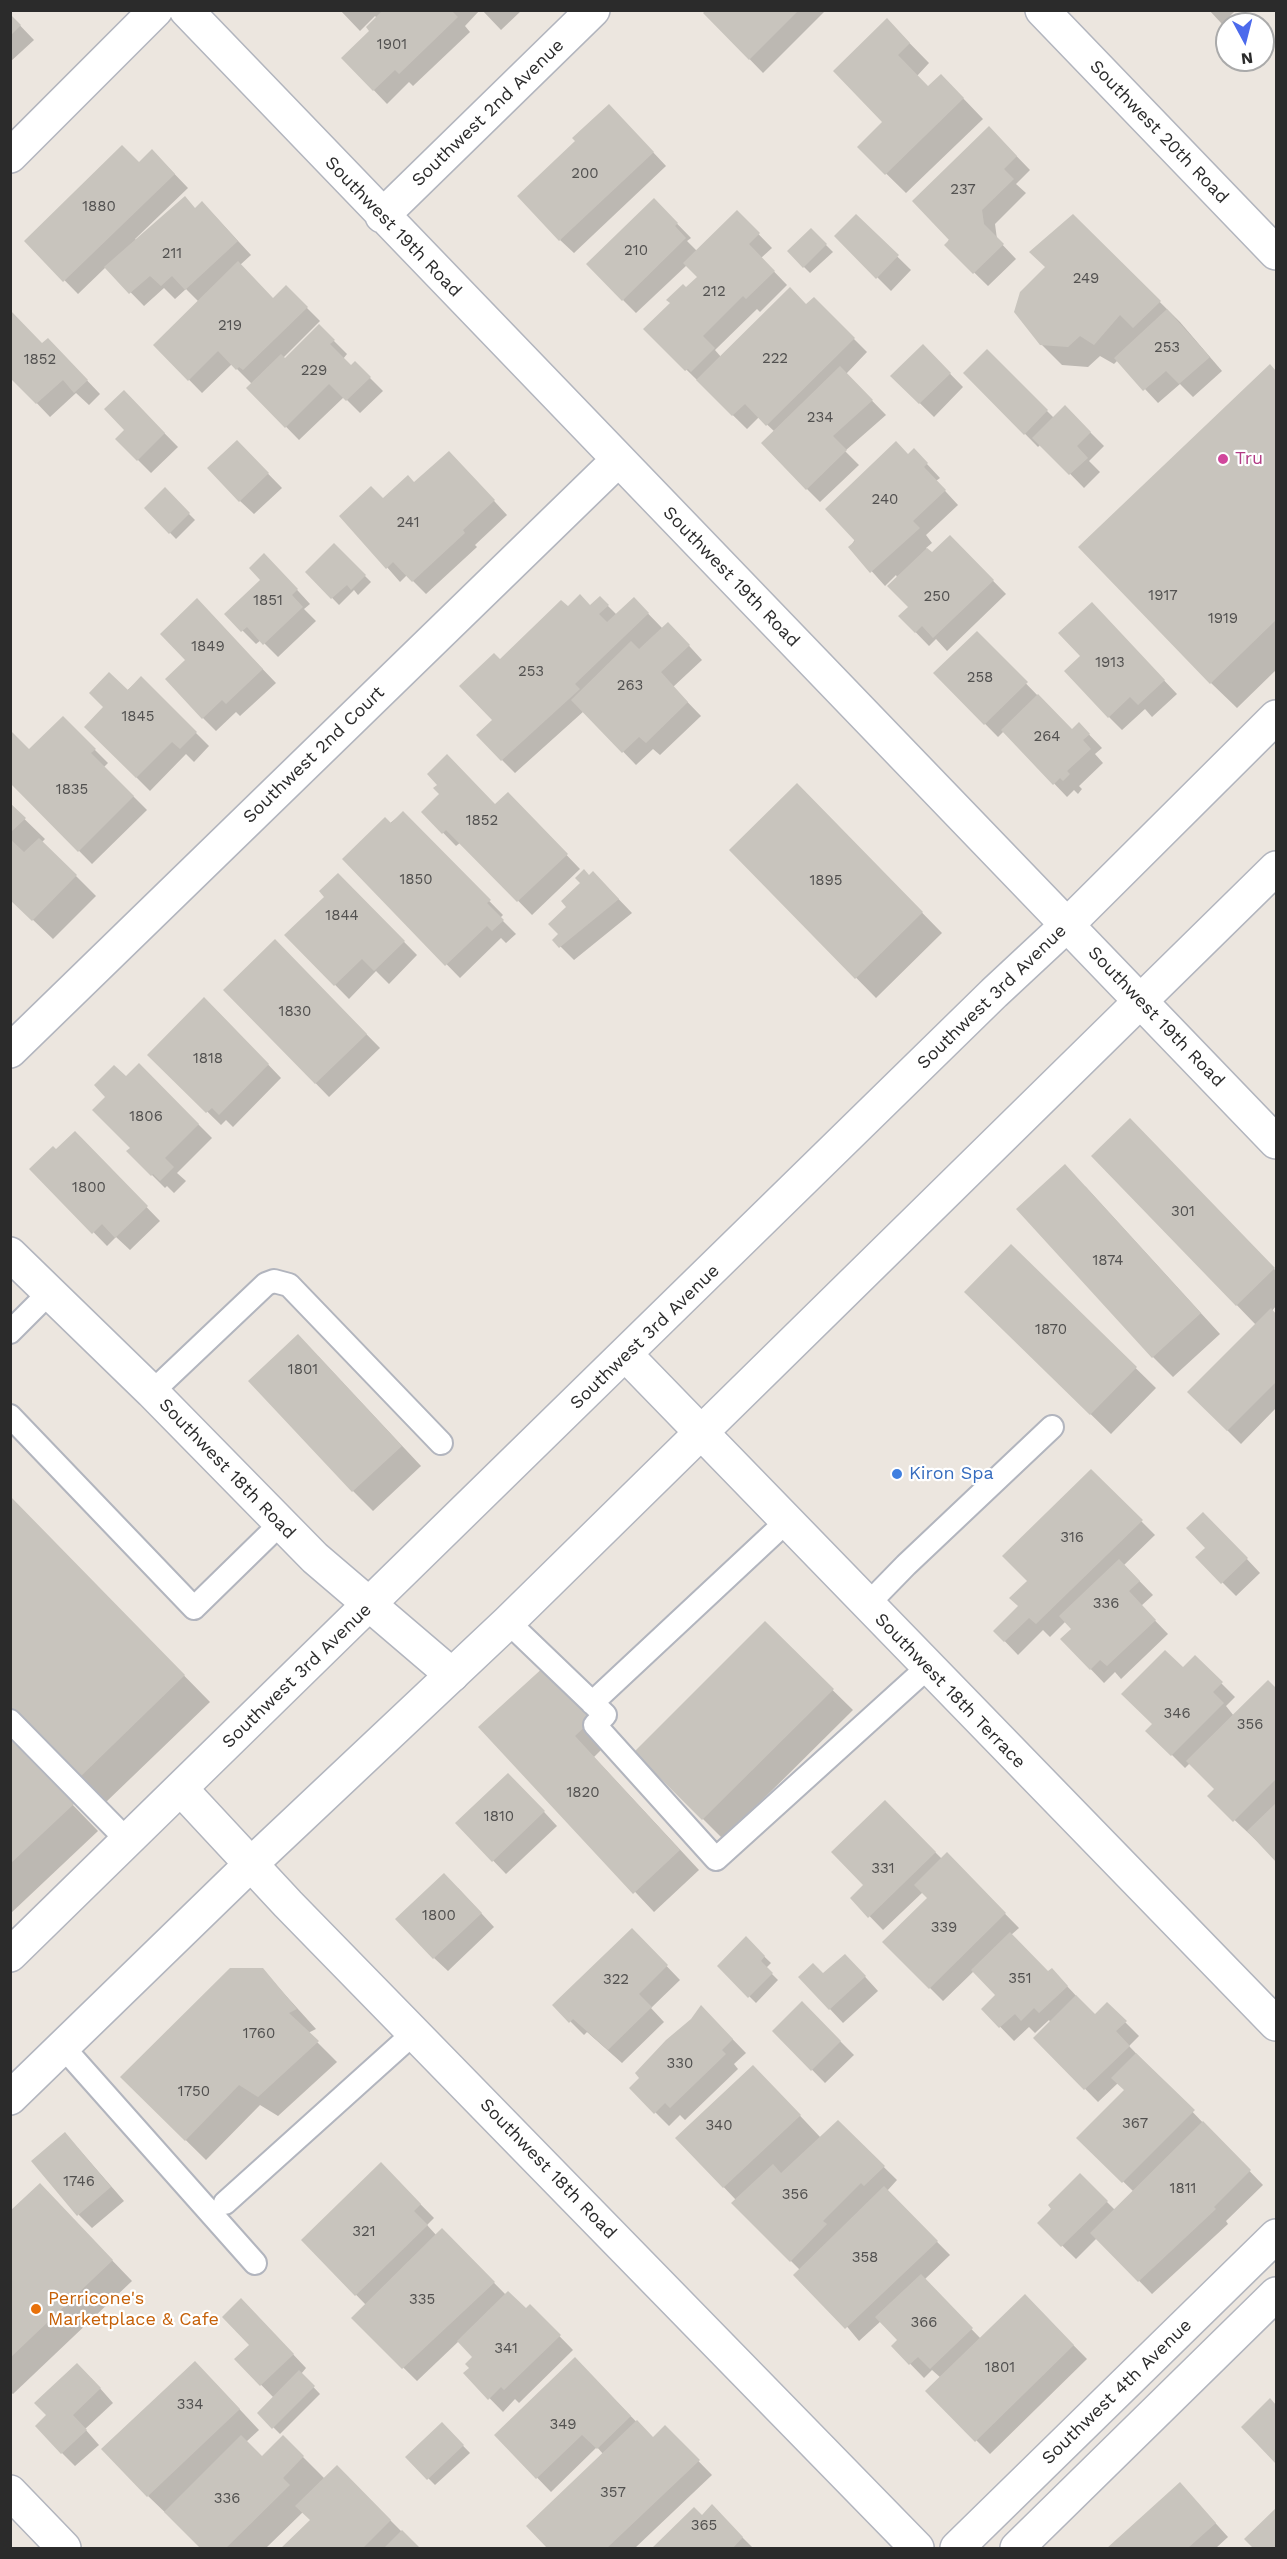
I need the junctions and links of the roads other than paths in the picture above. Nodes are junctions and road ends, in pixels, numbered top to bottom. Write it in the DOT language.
graph roads {
  1 [pos="156,10"];
  2 [pos="186,10"];
  3 [pos="593,10"];
  4 [pos="1042,10"];
  5 [pos="10,156"];
  6 [pos="382,216"];
  7 [pos="1276,253"];
  8 [pos="618,460"];
  9 [pos="1276,717"];
  10 [pos="1276,868"];
  11 [pos="1067,925"];
  12 [pos="1141,1001"];
  13 [pos="10,1051"];
  14 [pos="1276,1142"];
  15 [pos="10,1254"];
  16 [pos="49,1293"];
  17 [pos="10,1332"];
  18 [pos="626,1355"];
  19 [pos="152,1392"];
  20 [pos="10,1416"];
  21 [pos="1052,1426"];
  22 [pos="701,1432"];
  23 [pos="441,1443"];
  24 [pos="787,1521"];
  25 [pos="280,1524"];
  26 [pos="371,1604"];
  27 [pos="867,1605"];
  28 [pos="508,1622"];
  29 [pos="927,1668"];
  30 [pos="452,1675"];
  31 [pos="592,1703"];
  32 [pos="10,1721"];
  33 [pos="180,1789"];
  34 [pos="127,1840"];
  35 [pos="251,1864"];
  36 [pos="10,1954"];
  37 [pos="1276,2024"];
  38 [pos="415,2032"];
  39 [pos="63,2047"];
  40 [pos="10,2098"];
  41 [pos="225,2204"];
  42 [pos="1276,2236"];
  43 [pos="255,2263"];
  44 [pos="1276,2294"];
  45 [pos="10,2492"];
  46 [pos="64,2548"];
  47 [pos="917,2548"];
  48 [pos="957,2548"];
  49 [pos="1017,2548"];
  1 -- 5 [label="street"];
  2 -- 6 [label="street, Southwest 19th Road"];
  3 -- 6 [label="street, Southwest 2nd Avenue"];
  4 -- 7 [label="street, Southwest 20th Road"];
  6 -- 8 [label="street, Southwest 19th Road"];
  8 -- 11 [label="street, Southwest 19th Road"];
  8 -- 13 [label="street, Southwest 2nd Court"];
  9 -- 11 [label="street, Southwest 3rd Avenue"];
  10 -- 12 [label="street"];
  11 -- 12 [label="street, Southwest 19th Road"];
  11 -- 18 [label="street, Southwest 3rd Avenue"];
  12 -- 14 [label="street, Southwest 19th Road"];
  12 -- 22 [label="street"];
  15 -- 16 [label="street, Southwest 18th Road"];
  16 -- 17 [label="lane"];
  16 -- 19 [label="street, Southwest 18th Road"];
  18 -- 22 [label="street, Southwest 18th Terrace"];
  18 -- 26 [label="street, Southwest 3rd Avenue"];
  19 -- 23 [label="lane"];
  19 -- 25 [label="street, Southwest 18th Road"];
  20 -- 25 [label="lane"];
  21 -- 27 [label="lane"];
  22 -- 24 [label="street, Southwest 18th Terrace"];
  22 -- 28 [label="street"];
  24 -- 27 [label="street, Southwest 18th Terrace"];
  24 -- 31 [label="lane"];
  25 -- 26 [label="street, Southwest 18th Road"];
  26 -- 30 [label="street, Southwest 18th Road"];
  26 -- 33 [label="street, Southwest 3rd Avenue"];
  27 -- 29 [label="street, Southwest 18th Terrace"];
  28 -- 30 [label="street"];
  28 -- 31 [label="lane"];
  29 -- 31 [label="lane"];
  29 -- 37 [label="street, Southwest 18th Terrace"];
  30 -- 35 [label="street"];
  32 -- 34 [label="lane"];
  33 -- 34 [label="street, Southwest 3rd Avenue"];
  33 -- 35 [label="street, Southwest 18th Road"];
  34 -- 36 [label="street, Southwest 3rd Avenue"];
  35 -- 38 [label="street, Southwest 18th Road"];
  35 -- 39 [label="street"];
  38 -- 41 [label="lane"];
  38 -- 47 [label="street, Southwest 18th Road"];
  39 -- 40 [label="street"];
  39 -- 43 [label="lane"];
  42 -- 48 [label="street, Southwest 4th Avenue"];
  44 -- 49 [label="street"];
  45 -- 46 [label="street"];
}
